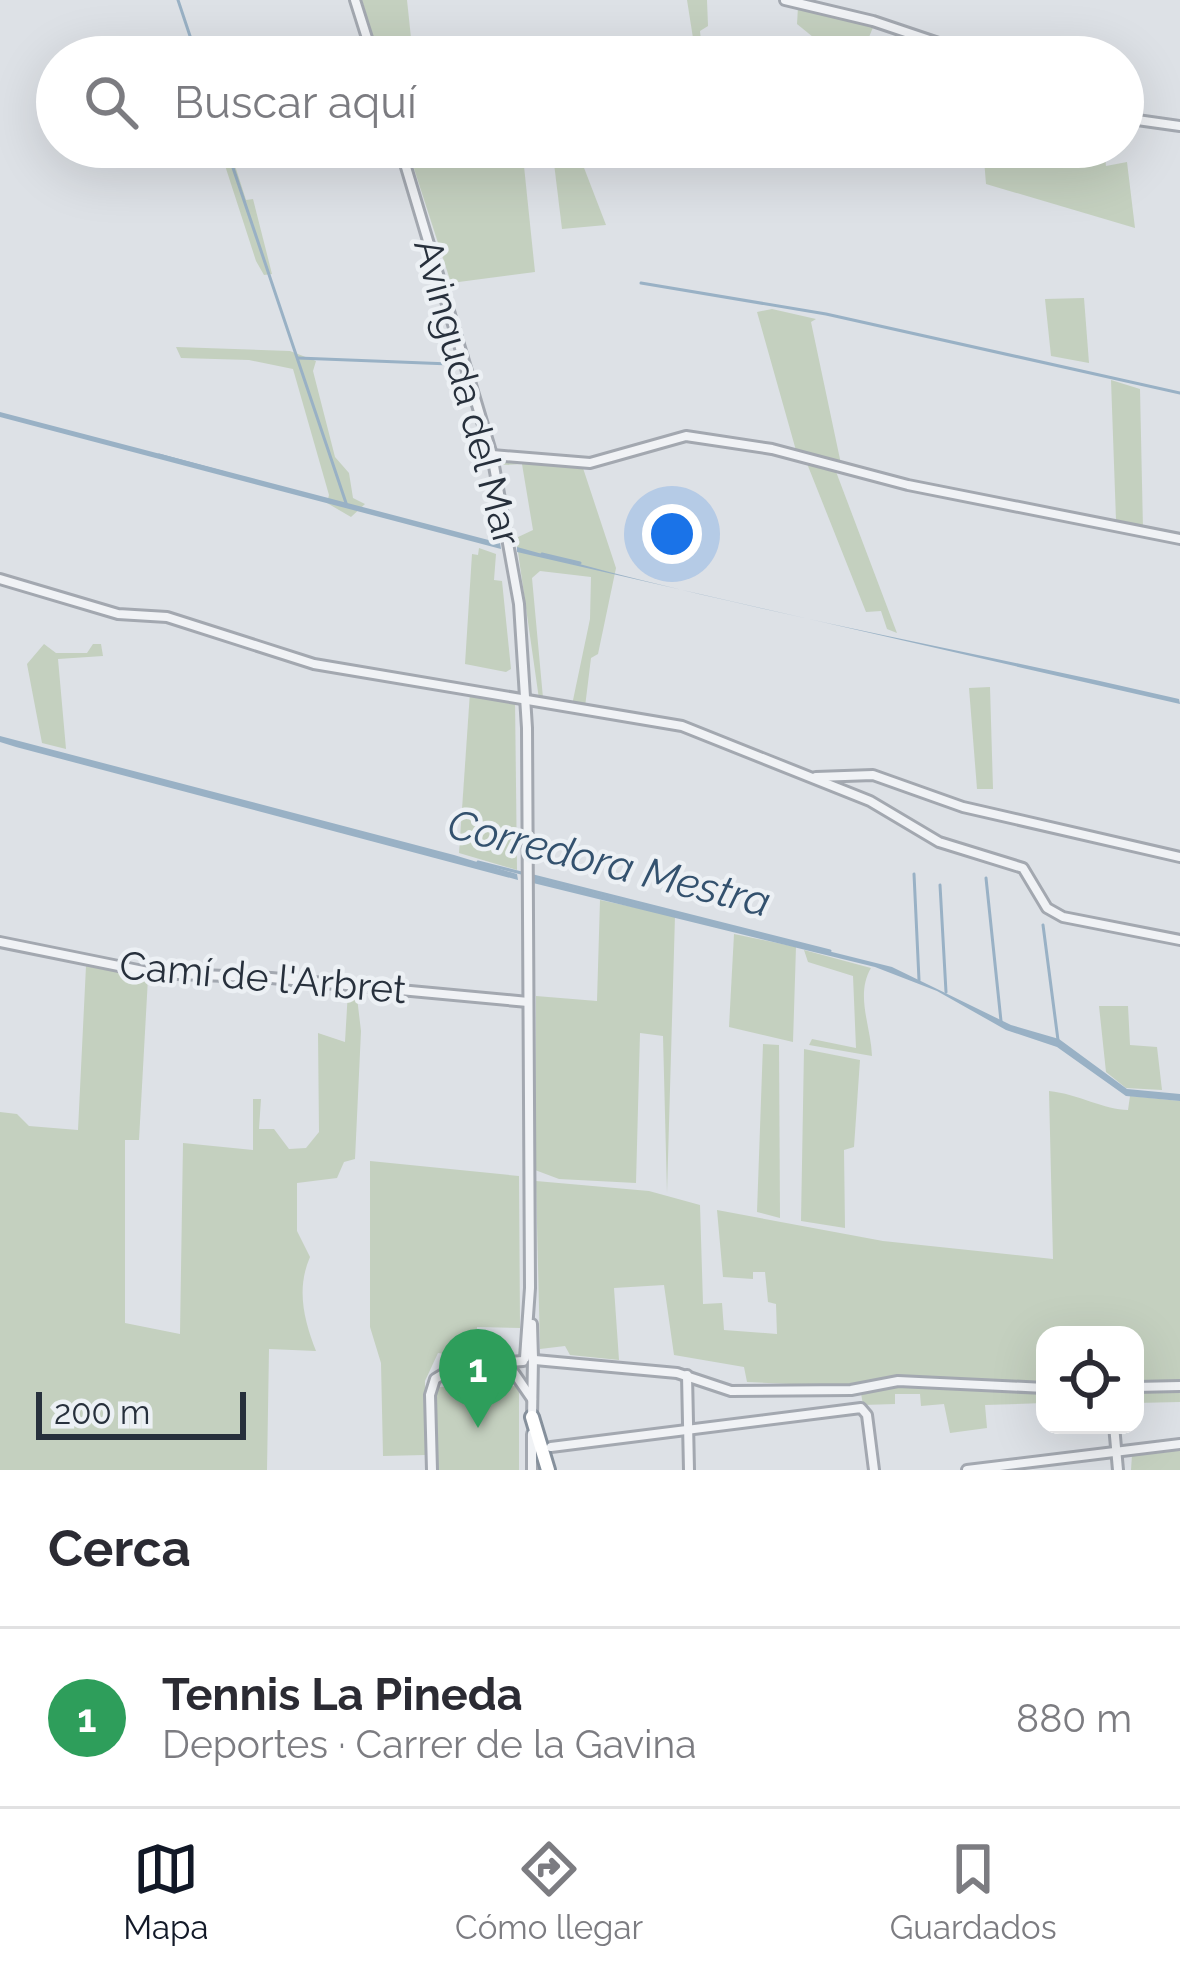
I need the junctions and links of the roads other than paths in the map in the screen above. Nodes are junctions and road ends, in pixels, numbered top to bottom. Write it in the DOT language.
graph roads {
  1 [pos="355,0"];
  2 [pos="785,0"];
  3 [pos="366,36"];
  4 [pos="918,36"];
  5 [pos="1144,121"];
  6 [pos="1180,126"];
  7 [pos="406,168"];
  8 [pos="492,455"];
  9 [pos="1180,539"];
  10 [pos="0,579"];
  11 [pos="526,699"];
  12 [pos="816,777"];
  13 [pos="1180,857"];
  14 [pos="1180,940"];
  15 [pos="0,942"];
  16 [pos="529,1002"];
  17 [pos="529,1363"];
  18 [pos="492,1364"];
  19 [pos="510,1367"];
  20 [pos="687,1375"];
  21 [pos="1180,1386"];
  22 [pos="1144,1387"];
  23 [pos="1036,1388"];
  24 [pos="532,1399"];
  25 [pos="532,1417"];
  26 [pos="688,1430"];
  27 [pos="1115,1434"];
  28 [pos="1180,1444"];
  29 [pos="551,1447"];
  30 [pos="1117,1452"];
  31 [pos="432,1470"];
  32 [pos="532,1470"];
  33 [pos="548,1470"];
  34 [pos="689,1470"];
  35 [pos="874,1470"];
  36 [pos="967,1470"];
  37 [pos="1118,1470"];
  1 -- 3 [label="street"];
  2 -- 4 [label="street"];
  5 -- 6 [label="street"];
  7 -- 8 [label="street, Avinguda del Mar"];
  8 -- 9 [label="street"];
  8 -- 11 [label="street, Avinguda del Mar"];
  10 -- 11 [label="street"];
  11 -- 12 [label="street"];
  11 -- 16 [label="street, Avinguda del Mar"];
  12 -- 13 [label="street"];
  12 -- 14 [label="street"];
  15 -- 16 [label="street, Camí de l'Arbret"];
  16 -- 17 [label="street, Avinguda del Mar"];
  17 -- 18 [label="street"];
  17 -- 19 [label="street"];
  17 -- 20 [label="street"];
  17 -- 24 [label="street, Avinguda del Mar"];
  18 -- 19 [label="street"];
  18 -- 31 [label="street"];
  19 -- 24 [label="street"];
  20 -- 23 [label="street"];
  20 -- 26 [label="street"];
  21 -- 22 [label="street"];
  24 -- 25 [label="street, Avinguda del Mar"];
  25 -- 32 [label="street, Avinguda del Mar"];
  25 -- 33 [label="highway"];
  26 -- 29 [label="street"];
  26 -- 34 [label="street"];
  26 -- 35 [label="street"];
  27 -- 30 [label="street"];
  28 -- 30 [label="street"];
  30 -- 36 [label="street"];
  30 -- 37 [label="street"];
}
